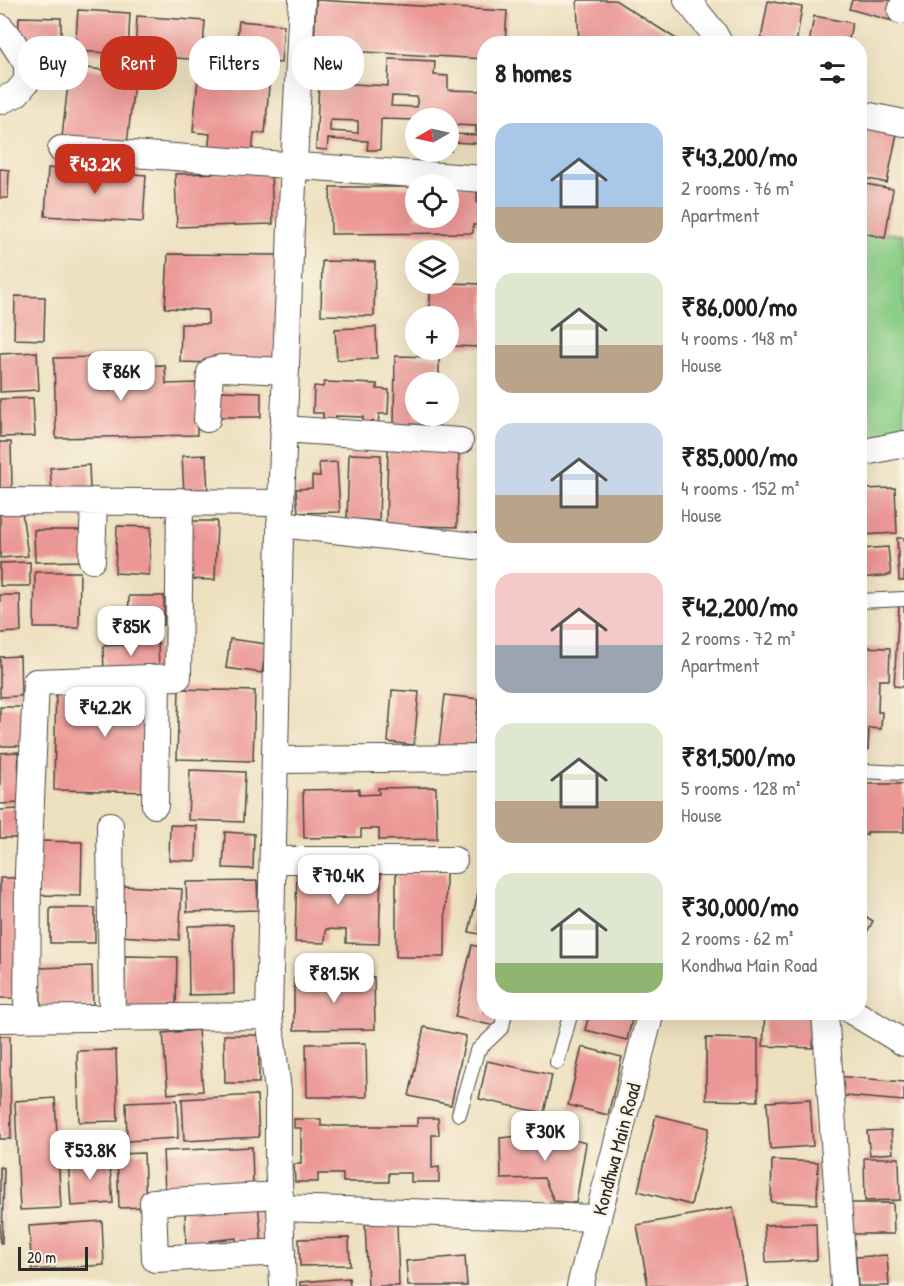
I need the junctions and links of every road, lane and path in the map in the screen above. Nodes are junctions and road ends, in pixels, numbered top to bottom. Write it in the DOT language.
graph roads {
  1 [pos="302,0"];
  2 [pos="687,0"];
  3 [pos="0,27"];
  4 [pos="715,36"];
  5 [pos="0,101"];
  6 [pos="867,115"];
  7 [pos="904,123"];
  8 [pos="60,149"];
  9 [pos="294,166"];
  10 [pos="477,179"];
  11 [pos="286,371"];
  12 [pos="207,419"];
  13 [pos="284,429"];
  14 [pos="460,441"];
  15 [pos="904,444"];
  16 [pos="867,452"];
  17 [pos="0,501"];
  18 [pos="93,501"];
  19 [pos="180,501"];
  20 [pos="281,513"];
  21 [pos="477,546"];
  22 [pos="92,560"];
  23 [pos="904,599"];
  24 [pos="867,601"];
  25 [pos="157,678"];
  26 [pos="477,758"];
  27 [pos="275,760"];
  28 [pos="867,771"];
  29 [pos="904,773"];
  30 [pos="155,805"];
  31 [pos="110,825"];
  32 [pos="273,860"];
  33 [pos="454,860"];
  34 [pos="269,1016"];
  35 [pos="0,1018"];
  36 [pos="27,1018"];
  37 [pos="112,1018"];
  38 [pos="503,1020"];
  39 [pos="569,1020"];
  40 [pos="649,1020"];
  41 [pos="826,1020"];
  42 [pos="866,1020"];
  43 [pos="904,1043"];
  44 [pos="557,1062"];
  45 [pos="459,1114"];
  46 [pos="280,1202"];
  47 [pos="598,1218"];
  48 [pos="282,1252"];
  49 [pos="283,1286"];
  50 [pos="580,1286"];
  51 [pos="844,1286"];
  1 -- 9 [label="street"];
  2 -- 4 [label="street"];
  3 -- 5 [label="street"];
  6 -- 7 [label="street"];
  8 -- 9 [label="street"];
  9 -- 10 [label="street"];
  9 -- 11 [label="street"];
  11 -- 12 [label="street"];
  11 -- 13 [label="street"];
  13 -- 14 [label="street"];
  13 -- 20 [label="street"];
  15 -- 16 [label="street"];
  17 -- 18 [label="street"];
  18 -- 19 [label="street"];
  18 -- 22 [label="street"];
  19 -- 20 [label="street"];
  19 -- 25 [label="street"];
  20 -- 21 [label="street"];
  20 -- 27 [label="street"];
  23 -- 24 [label="lane"];
  25 -- 30 [label="street"];
  25 -- 36 [label="street"];
  26 -- 27 [label="street"];
  27 -- 32 [label="street"];
  28 -- 29 [label="lane"];
  31 -- 37 [label="street"];
  32 -- 33 [label="street"];
  32 -- 34 [label="street"];
  34 -- 37 [label="street"];
  34 -- 46 [label="street"];
  35 -- 36 [label="street"];
  36 -- 37 [label="street"];
  38 -- 45 [label="lane"];
  39 -- 44 [label="lane"];
  40 -- 47 [label="street, Kondhwa Main Road"];
  41 -- 51 [label="street"];
  42 -- 43 [label="street"];
  46 -- 47 [label="street"];
  46 -- 48 [label="street"];
  46 -- 48 [label="street"];
  47 -- 50 [label="street, Kondhwa Main Road"];
  48 -- 49 [label="street"];
}
